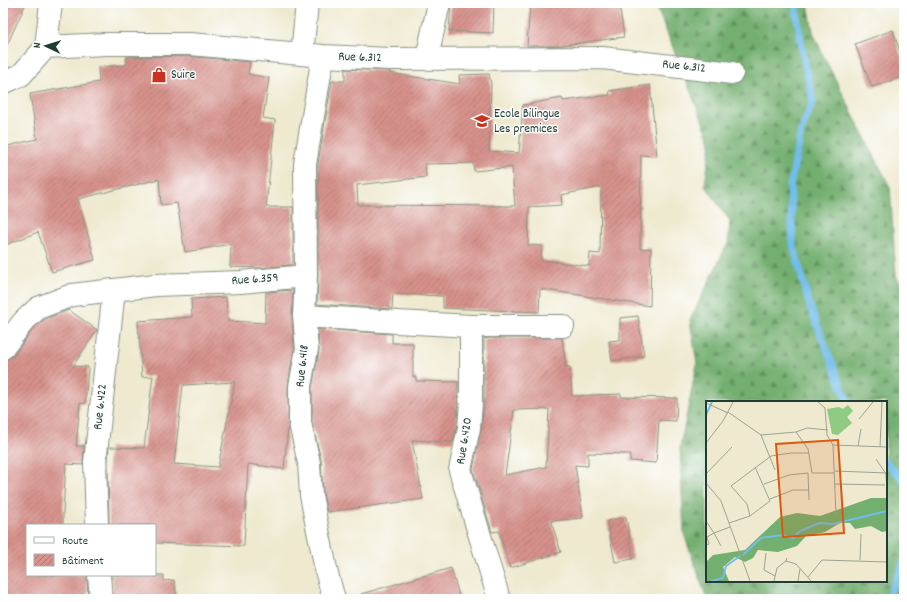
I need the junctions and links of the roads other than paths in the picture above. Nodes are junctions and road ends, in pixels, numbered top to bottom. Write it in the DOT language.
graph roads {
  1 [pos="51,3"];
  2 [pos="307,3"];
  3 [pos="439,3"];
  4 [pos="46,47"];
  5 [pos="302,54"];
  6 [pos="323,56"];
  7 [pos="427,58"];
  8 [pos="732,73"];
  9 [pos="3,83"];
  10 [pos="306,276"];
  11 [pos="114,290"];
  12 [pos="304,316"];
  13 [pos="471,326"];
  14 [pos="563,326"];
  15 [pos="3,348"];
  16 [pos="97,524"];
  17 [pos="99,576"];
  18 [pos="101,599"];
  19 [pos="334,599"];
  20 [pos="499,599"];
  1 -- 4 [label="street"];
  2 -- 5 [label="street"];
  3 -- 7 [label="street"];
  4 -- 5 [label="street, Rue 6.312"];
  4 -- 9 [label="street"];
  5 -- 6 [label="street, Rue 6.312"];
  6 -- 7 [label="street, Rue 6.312"];
  6 -- 10 [label="street"];
  7 -- 8 [label="street, Rue 6.312"];
  10 -- 11 [label="street, Rue 6.359"];
  10 -- 12 [label="street, Rue 6.418"];
  11 -- 15 [label="street, Rue 6.359"];
  11 -- 16 [label="street, Rue 6.422"];
  12 -- 13 [label="street"];
  12 -- 19 [label="street, Rue 6.418"];
  13 -- 14 [label="street"];
  13 -- 20 [label="street, Rue 6.420"];
  17 -- 18 [label="street"];
}
